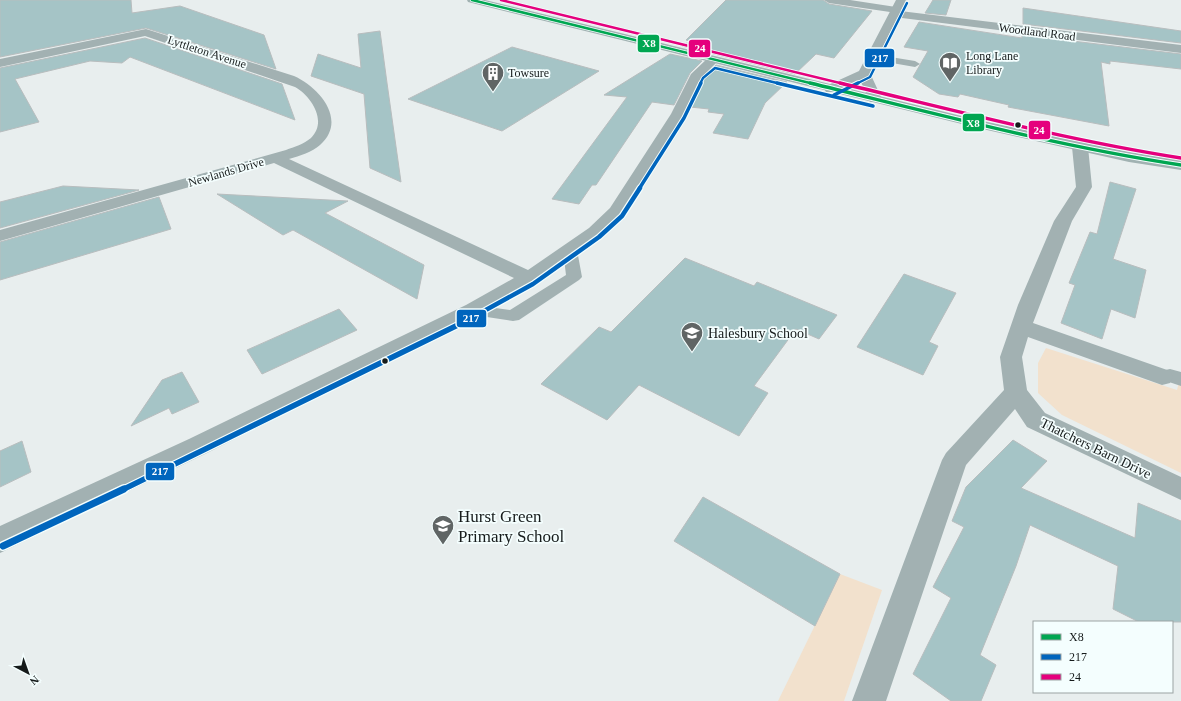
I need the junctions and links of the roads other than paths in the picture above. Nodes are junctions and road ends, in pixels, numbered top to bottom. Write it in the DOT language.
graph roads {
  1 [pos="472,0"];
  2 [pos="829,0"];
  3 [pos="901,0"];
  4 [pos="895,12"];
  5 [pos="1181,49"];
  6 [pos="872,58"];
  7 [pos="713,60"];
  8 [pos="0,63"];
  9 [pos="915,64"];
  10 [pos="864,73"];
  11 [pos="831,89"];
  12 [pos="875,100"];
  13 [pos="1080,147"];
  14 [pos="275,158"];
  15 [pos="1181,165"];
  16 [pos="0,236"];
  17 [pos="570,250"];
  18 [pos="529,278"];
  19 [pos="473,310"];
  20 [pos="1021,327"];
  21 [pos="1172,378"];
  22 [pos="1016,392"];
  23 [pos="1181,490"];
  24 [pos="0,540"];
  25 [pos="869,701"];
  1 -- 7 [label="main road"];
  2 -- 4 [label="street, Woodland Road"];
  3 -- 4 [label="street"];
  4 -- 5 [label="street, Woodland Road"];
  4 -- 6 [label="street"];
  6 -- 9 [label="lane"];
  6 -- 10 [label="street"];
  7 -- 11 [label="main road"];
  7 -- 17 [label="street"];
  8 -- 14 [label="street, Lyttleton Avenue"];
  10 -- 11 [label="street"];
  10 -- 12 [label="street"];
  11 -- 12 [label="main road"];
  12 -- 13 [label="main road"];
  13 -- 15 [label="main road"];
  13 -- 20 [label="street, Thatchers Barn Drive"];
  14 -- 16 [label="street, Newlands Drive"];
  14 -- 18 [label="street, Newlands Drive"];
  17 -- 18 [label="street"];
  17 -- 19 [label="lane"];
  18 -- 19 [label="street"];
  19 -- 24 [label="street"];
  20 -- 21 [label="street"];
  20 -- 22 [label="street, Thatchers Barn Drive"];
  22 -- 23 [label="street, Thatchers Barn Drive"];
  22 -- 25 [label="street"];
}
